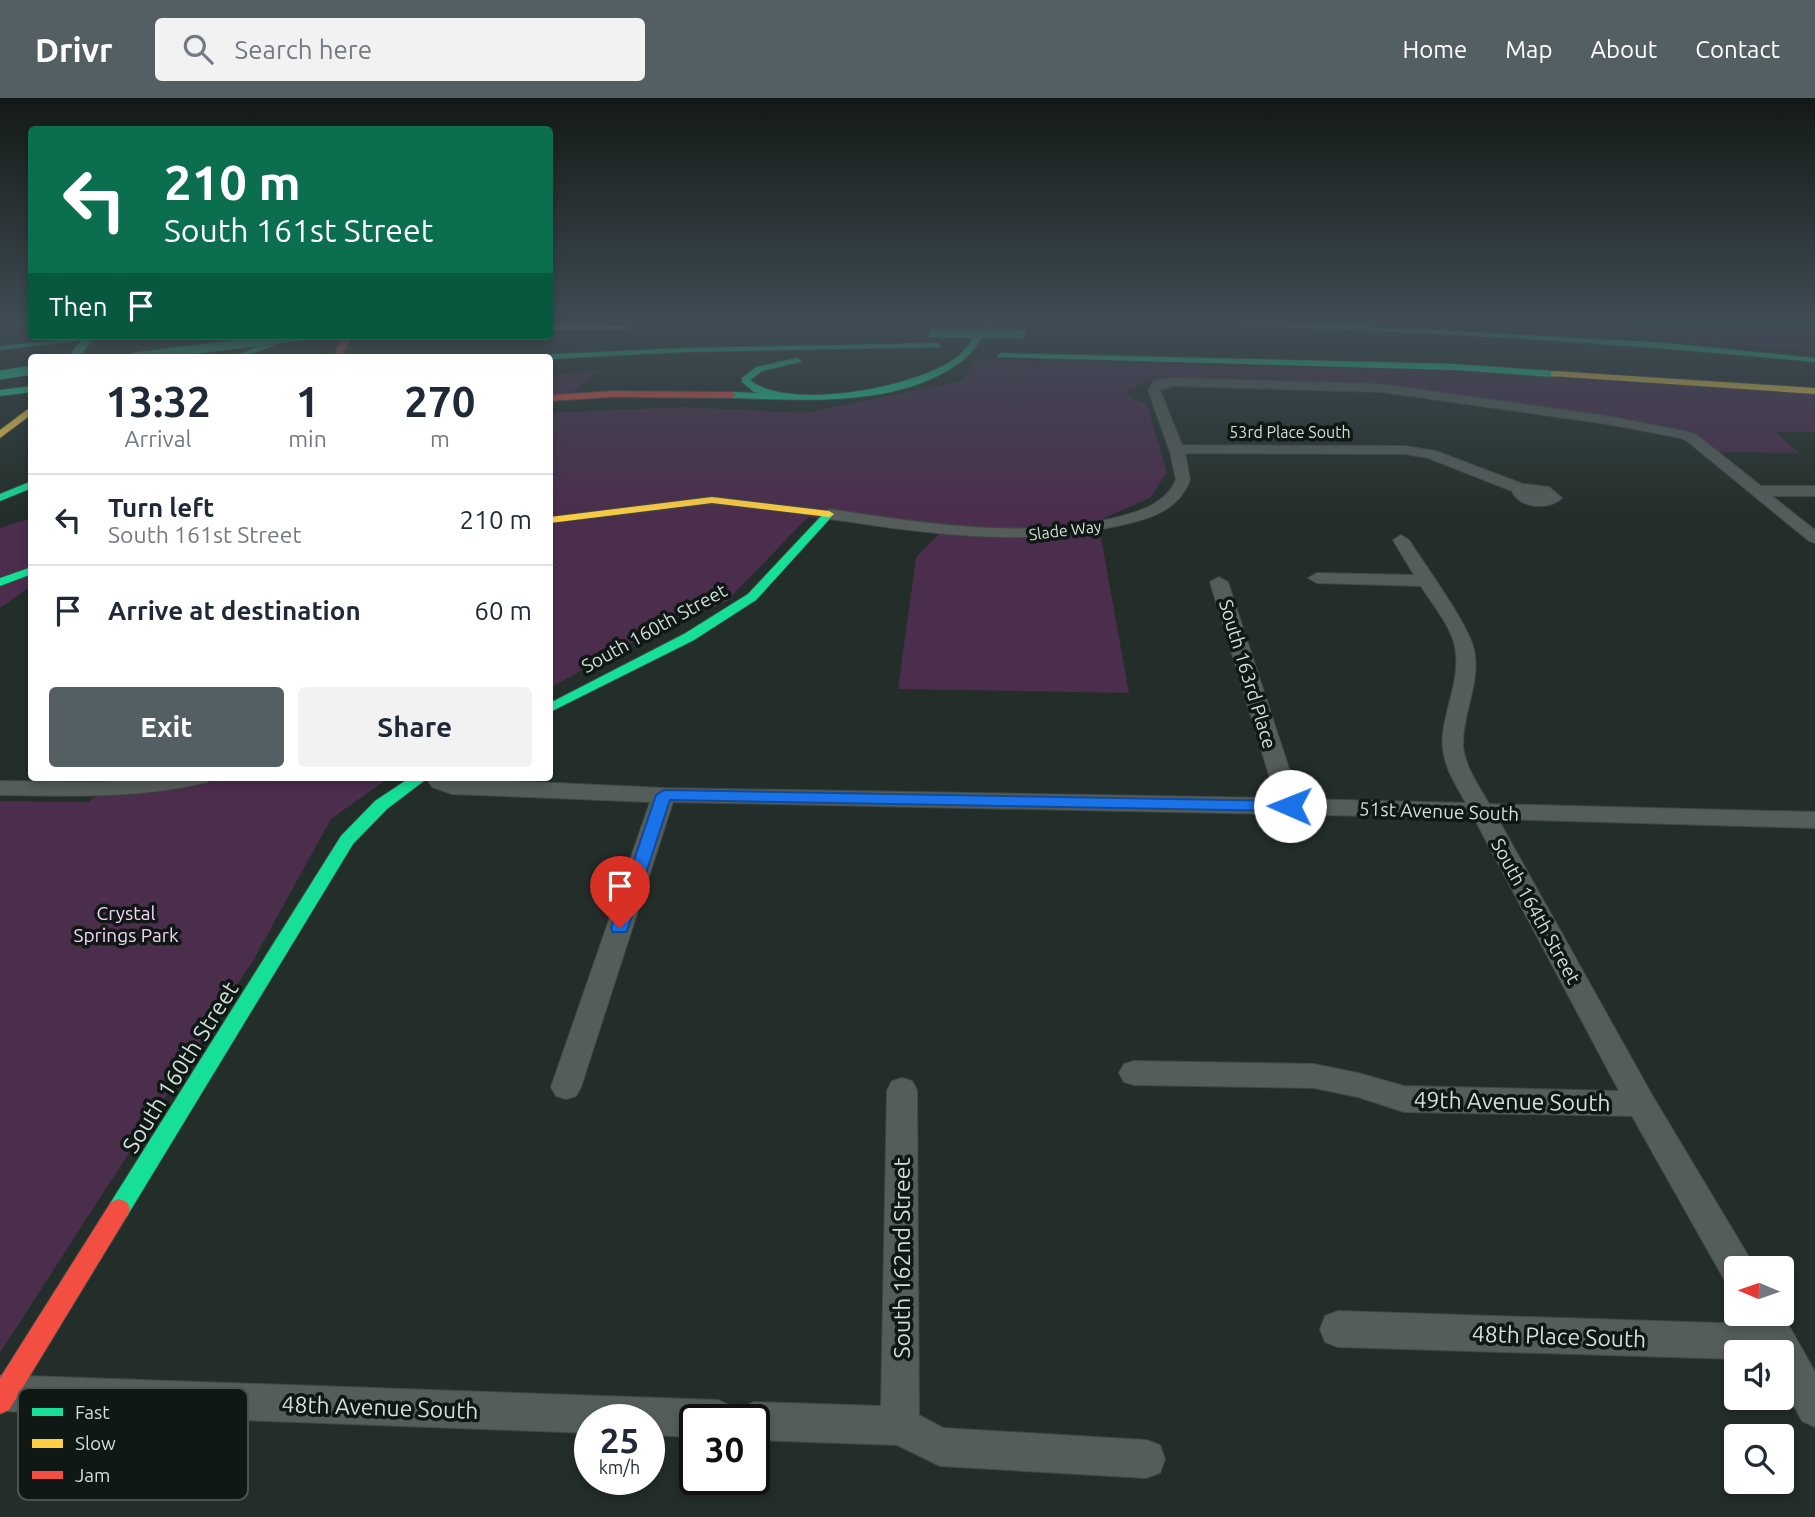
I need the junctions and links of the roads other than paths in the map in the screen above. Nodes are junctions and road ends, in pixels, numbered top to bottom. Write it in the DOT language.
graph roads {
  1 [pos="734,388"];
  2 [pos="755,388"];
  3 [pos="872,388"];
  4 [pos="1155,388"];
  5 [pos="1383,388"];
  6 [pos="1773,388"];
  7 [pos="28,390"];
  8 [pos="1815,391"];
  9 [pos="0,393"];
  10 [pos="715,394"];
  11 [pos="785,396"];
  12 [pos="553,398"];
  13 [pos="0,401"];
  14 [pos="28,405"];
  15 [pos="0,407"];
  16 [pos="3,432"];
  17 [pos="1175,449"];
  18 [pos="28,486"];
  19 [pos="1522,489"];
  20 [pos="1758,491"];
  21 [pos="1815,491"];
  22 [pos="0,499"];
  23 [pos="829,514"];
  24 [pos="553,520"];
  25 [pos="1815,538"];
  26 [pos="1401,540"];
  27 [pos="28,572"];
  28 [pos="1317,578"];
  29 [pos="1427,581"];
  30 [pos="0,582"];
  31 [pos="1219,582"];
  32 [pos="553,706"];
  33 [pos="177,781"];
  34 [pos="414,781"];
  35 [pos="439,781"];
  36 [pos="0,788"];
  37 [pos="664,795"];
  38 [pos="1290,806"];
  39 [pos="1483,813"];
  40 [pos="1815,820"];
  41 [pos="1134,1073"];
  42 [pos="566,1087"];
  43 [pos="902,1090"];
  44 [pos="1641,1104"];
  45 [pos="1729,1256"];
  46 [pos="1338,1329"];
  47 [pos="1771,1329"];
  48 [pos="2,1396"];
  49 [pos="248,1404"];
  50 [pos="1815,1408"];
  51 [pos="679,1418"];
  52 [pos="770,1422"];
  53 [pos="900,1426"];
  54 [pos="1146,1459"];
  1 -- 10 [label="main road"];
  2 -- 11 [label="main road"];
  3 -- 11 [label="main road"];
  4 -- 17 [label="street, Slade Way"];
  5 -- 20 [label="street, Slade Way"];
  6 -- 8 [label="main road"];
  7 -- 9 [label="main road"];
  10 -- 11 [label="main road"];
  10 -- 12 [label="main road"];
  13 -- 14 [label="main road"];
  14 -- 15 [label="main road"];
  14 -- 16 [label="main road"];
  17 -- 19 [label="street, 53rd Place South"];
  17 -- 23 [label="street, Slade Way"];
  18 -- 22 [label="main road"];
  20 -- 21 [label="street"];
  20 -- 25 [label="street"];
  23 -- 24 [label="main road"];
  23 -- 32 [label="main road, South 160th Street"];
  26 -- 29 [label="street, South 164th Street"];
  27 -- 30 [label="main road"];
  28 -- 29 [label="street"];
  29 -- 39 [label="street, South 164th Street"];
  31 -- 38 [label="street, South 163rd Place"];
  33 -- 36 [label="street"];
  34 -- 48 [label="main road, South 160th Street"];
  35 -- 37 [label="street, 51st Avenue South"];
  37 -- 38 [label="street, 51st Avenue South"];
  37 -- 42 [label="street"];
  38 -- 39 [label="street, 51st Avenue South"];
  39 -- 40 [label="street, 51st Avenue South"];
  39 -- 44 [label="street, South 164th Street"];
  41 -- 44 [label="street, 49th Avenue South"];
  43 -- 53 [label="street, South 162nd Street"];
  44 -- 45 [label="street, South 164th Street"];
  46 -- 47 [label="street, 48th Place South"];
  47 -- 50 [label="street"];
  49 -- 51 [label="street, 48th Avenue South"];
  52 -- 53 [label="street"];
  53 -- 54 [label="street"];
}
